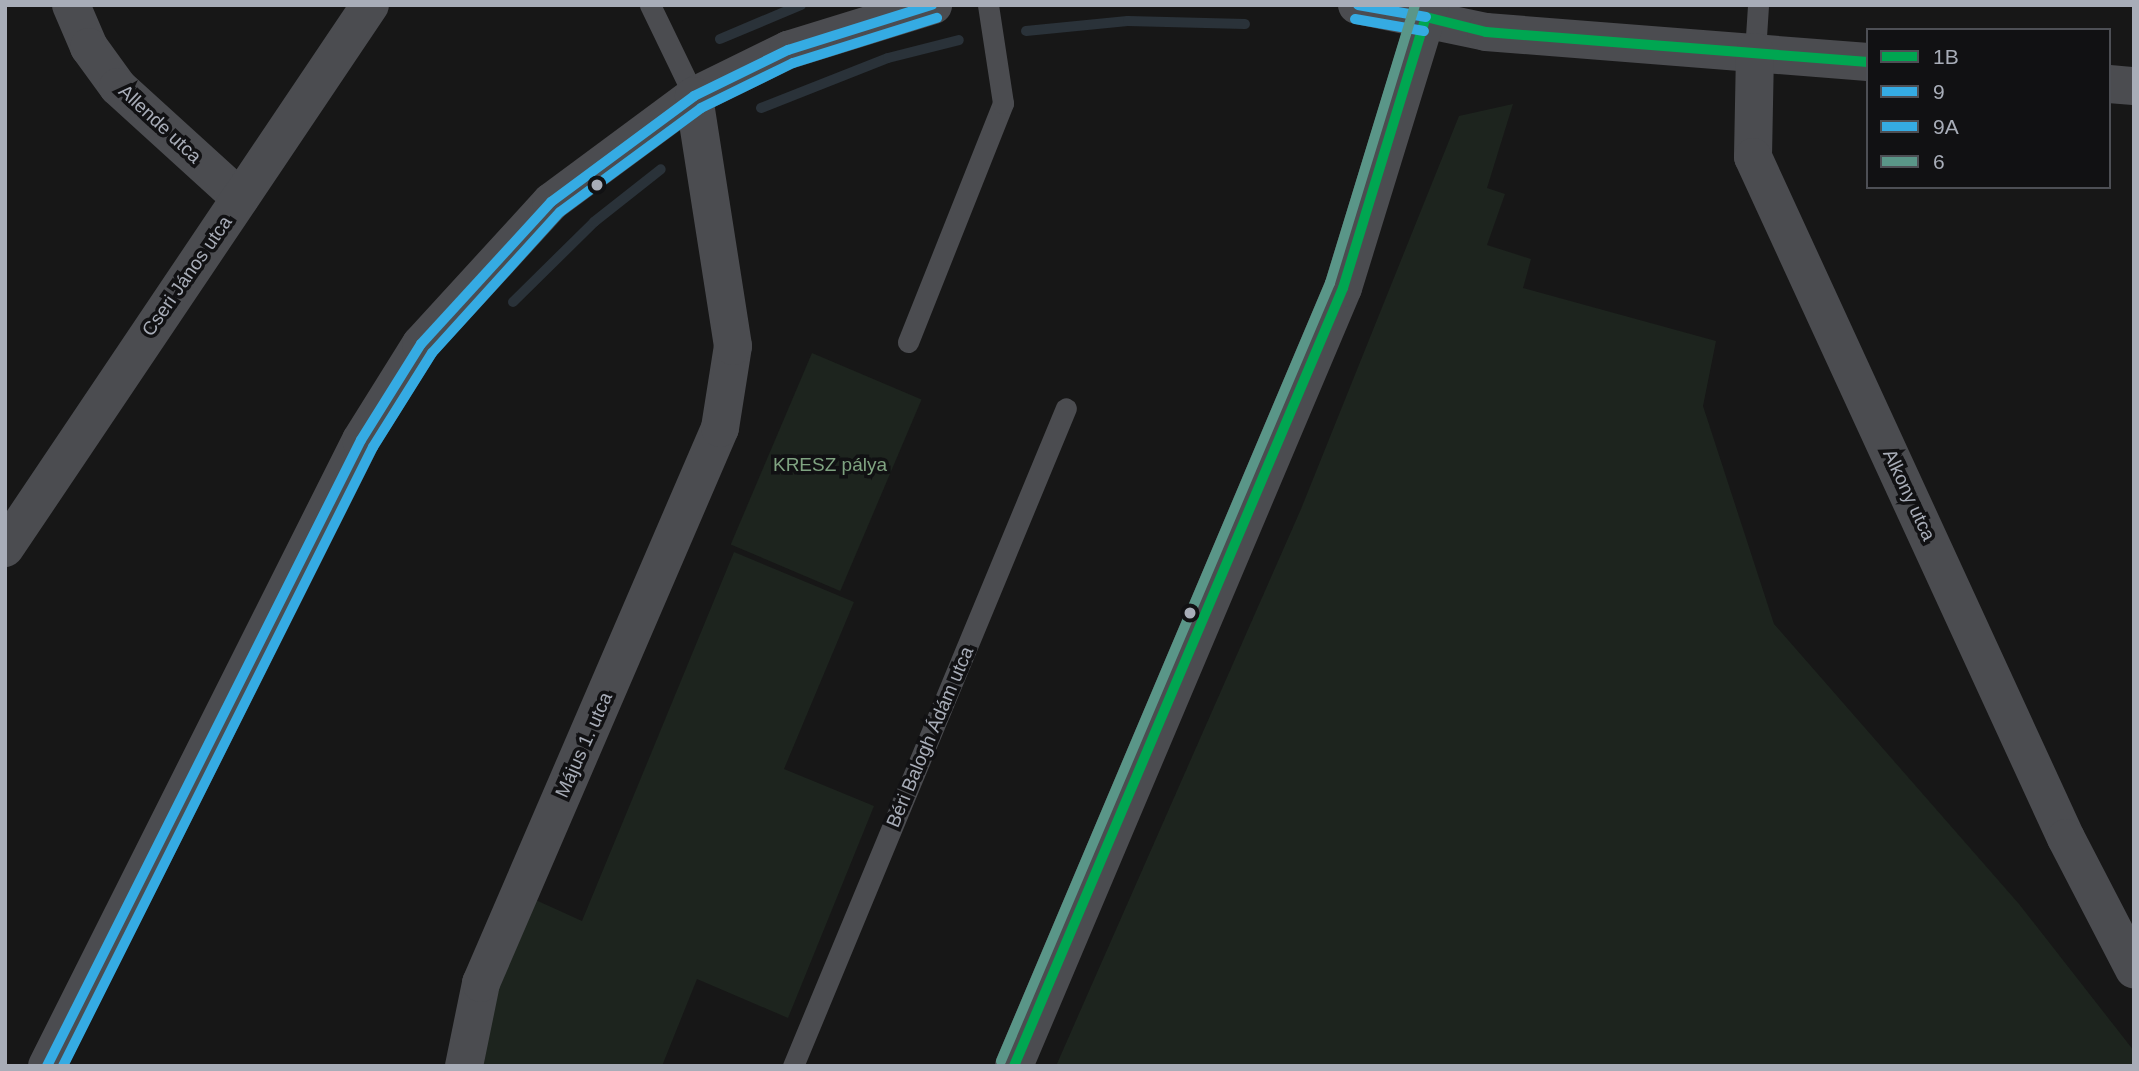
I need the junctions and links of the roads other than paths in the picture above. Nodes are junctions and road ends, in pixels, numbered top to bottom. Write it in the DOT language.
graph roads {
  1 [pos="71,5"];
  2 [pos="370,5"];
  3 [pos="650,5"];
  4 [pos="988,5"];
  5 [pos="1357,5"];
  6 [pos="1758,5"];
  7 [pos="925,6"];
  8 [pos="1428,11"];
  9 [pos="1755,52"];
  10 [pos="1866,62"];
  11 [pos="2111,84"];
  12 [pos="2134,86"];
  13 [pos="694,96"];
  14 [pos="240,198"];
  15 [pos="908,342"];
  16 [pos="1066,408"];
  17 [pos="5,548"];
  18 [pos="2134,969"];
  19 [pos="47,1066"];
  20 [pos="464,1066"];
  21 [pos="793,1066"];
  22 [pos="1014,1066"];
  1 -- 14 [label="street, Allende utca"];
  2 -- 14 [label="street, Cseri János utca"];
  3 -- 13 [label="lane"];
  4 -- 15 [label="lane"];
  5 -- 8 [label="street"];
  6 -- 9 [label="lane, Alkony utca"];
  7 -- 13 [label="street"];
  8 -- 9 [label="street"];
  8 -- 22 [label="street"];
  9 -- 10 [label="street"];
  9 -- 18 [label="street, Alkony utca"];
  11 -- 12 [label="street"];
  13 -- 19 [label="street"];
  13 -- 20 [label="street, Május 1. utca"];
  14 -- 17 [label="street, Cseri János utca"];
  16 -- 21 [label="lane, Béri Balogh Ádám utca"];
}
